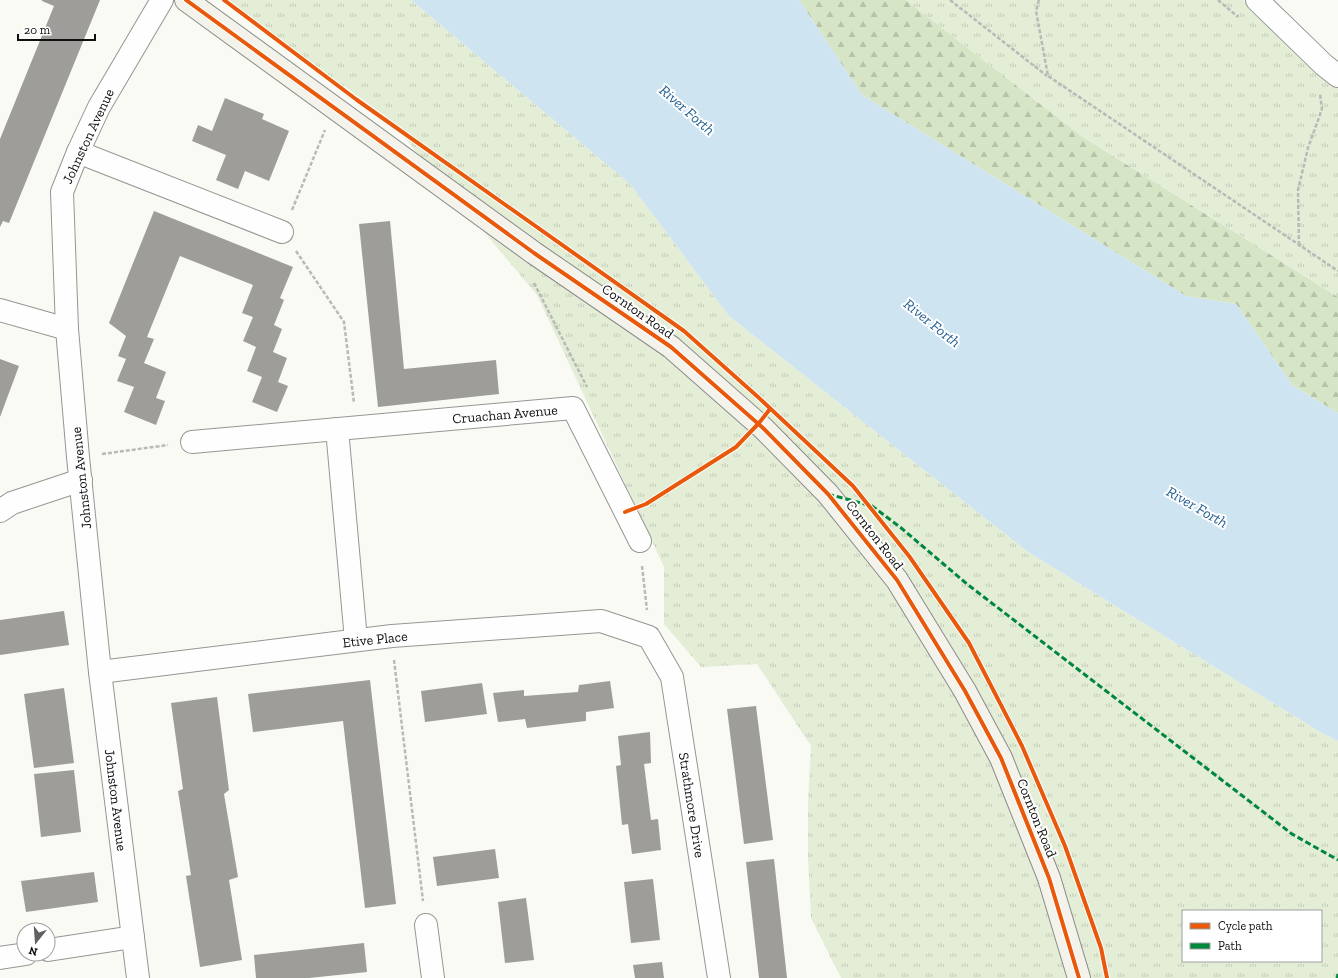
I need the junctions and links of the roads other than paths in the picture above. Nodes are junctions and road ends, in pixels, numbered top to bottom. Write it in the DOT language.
graph roads {
  1 [pos="162,0"];
  2 [pos="186,0"];
  3 [pos="1257,0"];
  4 [pos="1338,76"];
  5 [pos="78,152"];
  6 [pos="282,232"];
  7 [pos="0,310"];
  8 [pos="67,329"];
  9 [pos="347,428"];
  10 [pos="192,442"];
  11 [pos="81,480"];
  12 [pos="0,511"];
  13 [pos="640,541"];
  14 [pos="649,637"];
  15 [pos="356,640"];
  16 [pos="100,672"];
  17 [pos="426,925"];
  18 [pos="133,937"];
  19 [pos="56,949"];
  20 [pos="16,956"];
  21 [pos="0,958"];
  22 [pos="138,978"];
  23 [pos="433,978"];
  24 [pos="719,978"];
  25 [pos="1080,978"];
  1 -- 5 [label="street, Johnston Avenue"];
  2 -- 25 [label="main road, Cornton Road"];
  3 -- 4 [label="street"];
  5 -- 6 [label="street"];
  5 -- 8 [label="street, Johnston Avenue"];
  7 -- 8 [label="street"];
  8 -- 11 [label="street, Johnston Avenue"];
  9 -- 10 [label="street, Cruachan Avenue"];
  9 -- 13 [label="street, Cruachan Avenue"];
  9 -- 15 [label="street"];
  11 -- 12 [label="street"];
  11 -- 16 [label="street, Johnston Avenue"];
  14 -- 15 [label="street, Etive Place"];
  14 -- 24 [label="street, Strathmore Drive"];
  15 -- 16 [label="street, Etive Place"];
  16 -- 18 [label="street, Johnston Avenue"];
  17 -- 23 [label="street"];
  18 -- 19 [label="street"];
  18 -- 22 [label="street, Johnston Avenue"];
  20 -- 21 [label="street"];
}
